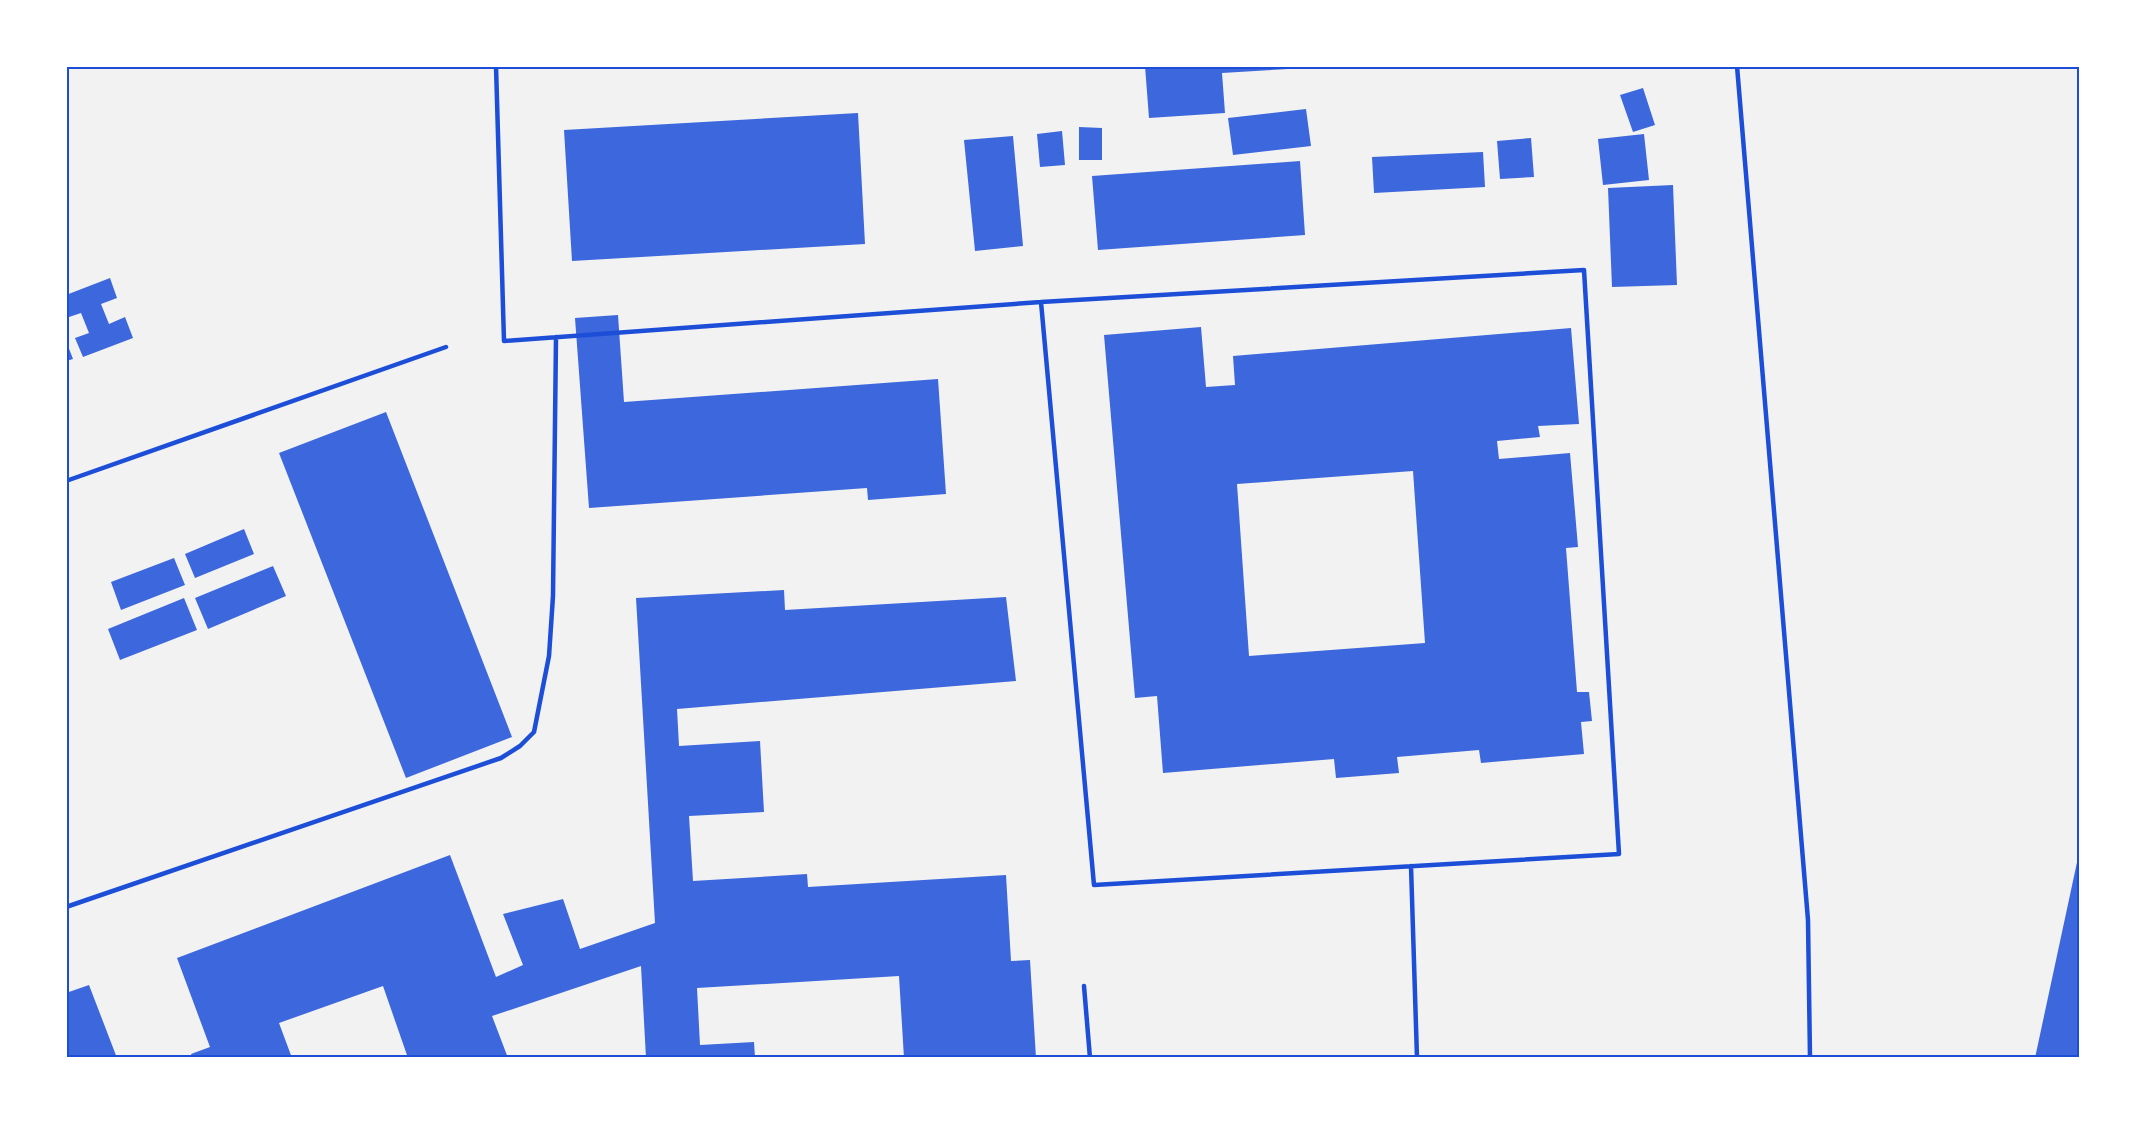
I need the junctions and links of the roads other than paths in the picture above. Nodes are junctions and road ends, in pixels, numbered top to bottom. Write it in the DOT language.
graph roads {
  1 [pos="496,66"];
  2 [pos="1737,66"];
  3 [pos="1041,302"];
  4 [pos="556,337"];
  5 [pos="446,347"];
  6 [pos="66,481"];
  7 [pos="1411,866"];
  8 [pos="66,907"];
  9 [pos="1084,986"];
  10 [pos="1090,1058"];
  11 [pos="1417,1058"];
  12 [pos="1810,1058"];
  1 -- 4 [label="lane"];
  2 -- 12 [label="lane"];
  3 -- 4 [label="lane"];
  3 -- 7 [label="lane"];
  3 -- 7 [label="lane"];
  4 -- 8 [label="lane"];
  5 -- 6 [label="lane"];
  7 -- 11 [label="lane"];
  9 -- 10 [label="lane"];
}
